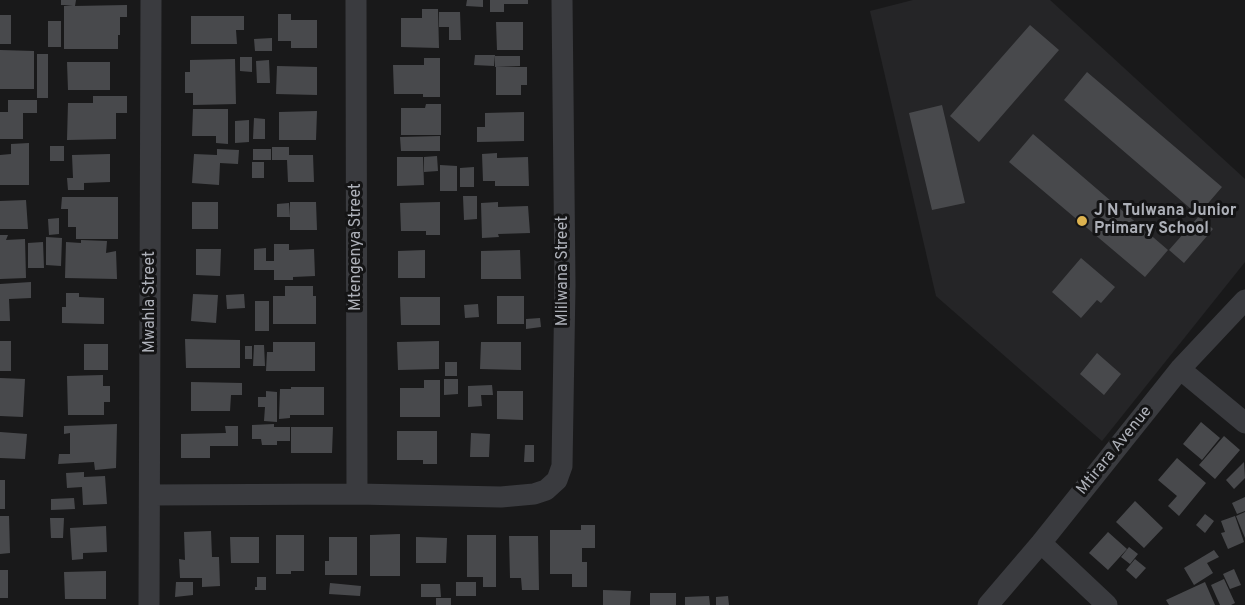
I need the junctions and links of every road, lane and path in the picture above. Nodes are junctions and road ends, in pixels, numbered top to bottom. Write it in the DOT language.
graph roads {
  1 [pos="151,0"];
  2 [pos="356,0"];
  3 [pos="562,0"];
  4 [pos="1245,300"];
  5 [pos="1180,369"];
  6 [pos="1245,423"];
  7 [pos="357,494"];
  8 [pos="150,495"];
  9 [pos="1041,543"];
  10 [pos="149,605"];
  11 [pos="988,605"];
  12 [pos="1107,605"];
  1 -- 8 [label="street, Mwahla Street"];
  2 -- 7 [label="street, Mtengenya Street"];
  3 -- 7 [label="street, Mlilwana Street"];
  4 -- 5 [label="street, Mtirara Avenue"];
  5 -- 6 [label="street"];
  5 -- 9 [label="street, Mtirara Avenue"];
  7 -- 8 [label="street, Mlilwana Street"];
  8 -- 10 [label="street, Mwahla Street"];
  9 -- 11 [label="street, Mtirara Avenue"];
  9 -- 12 [label="street"];
}
